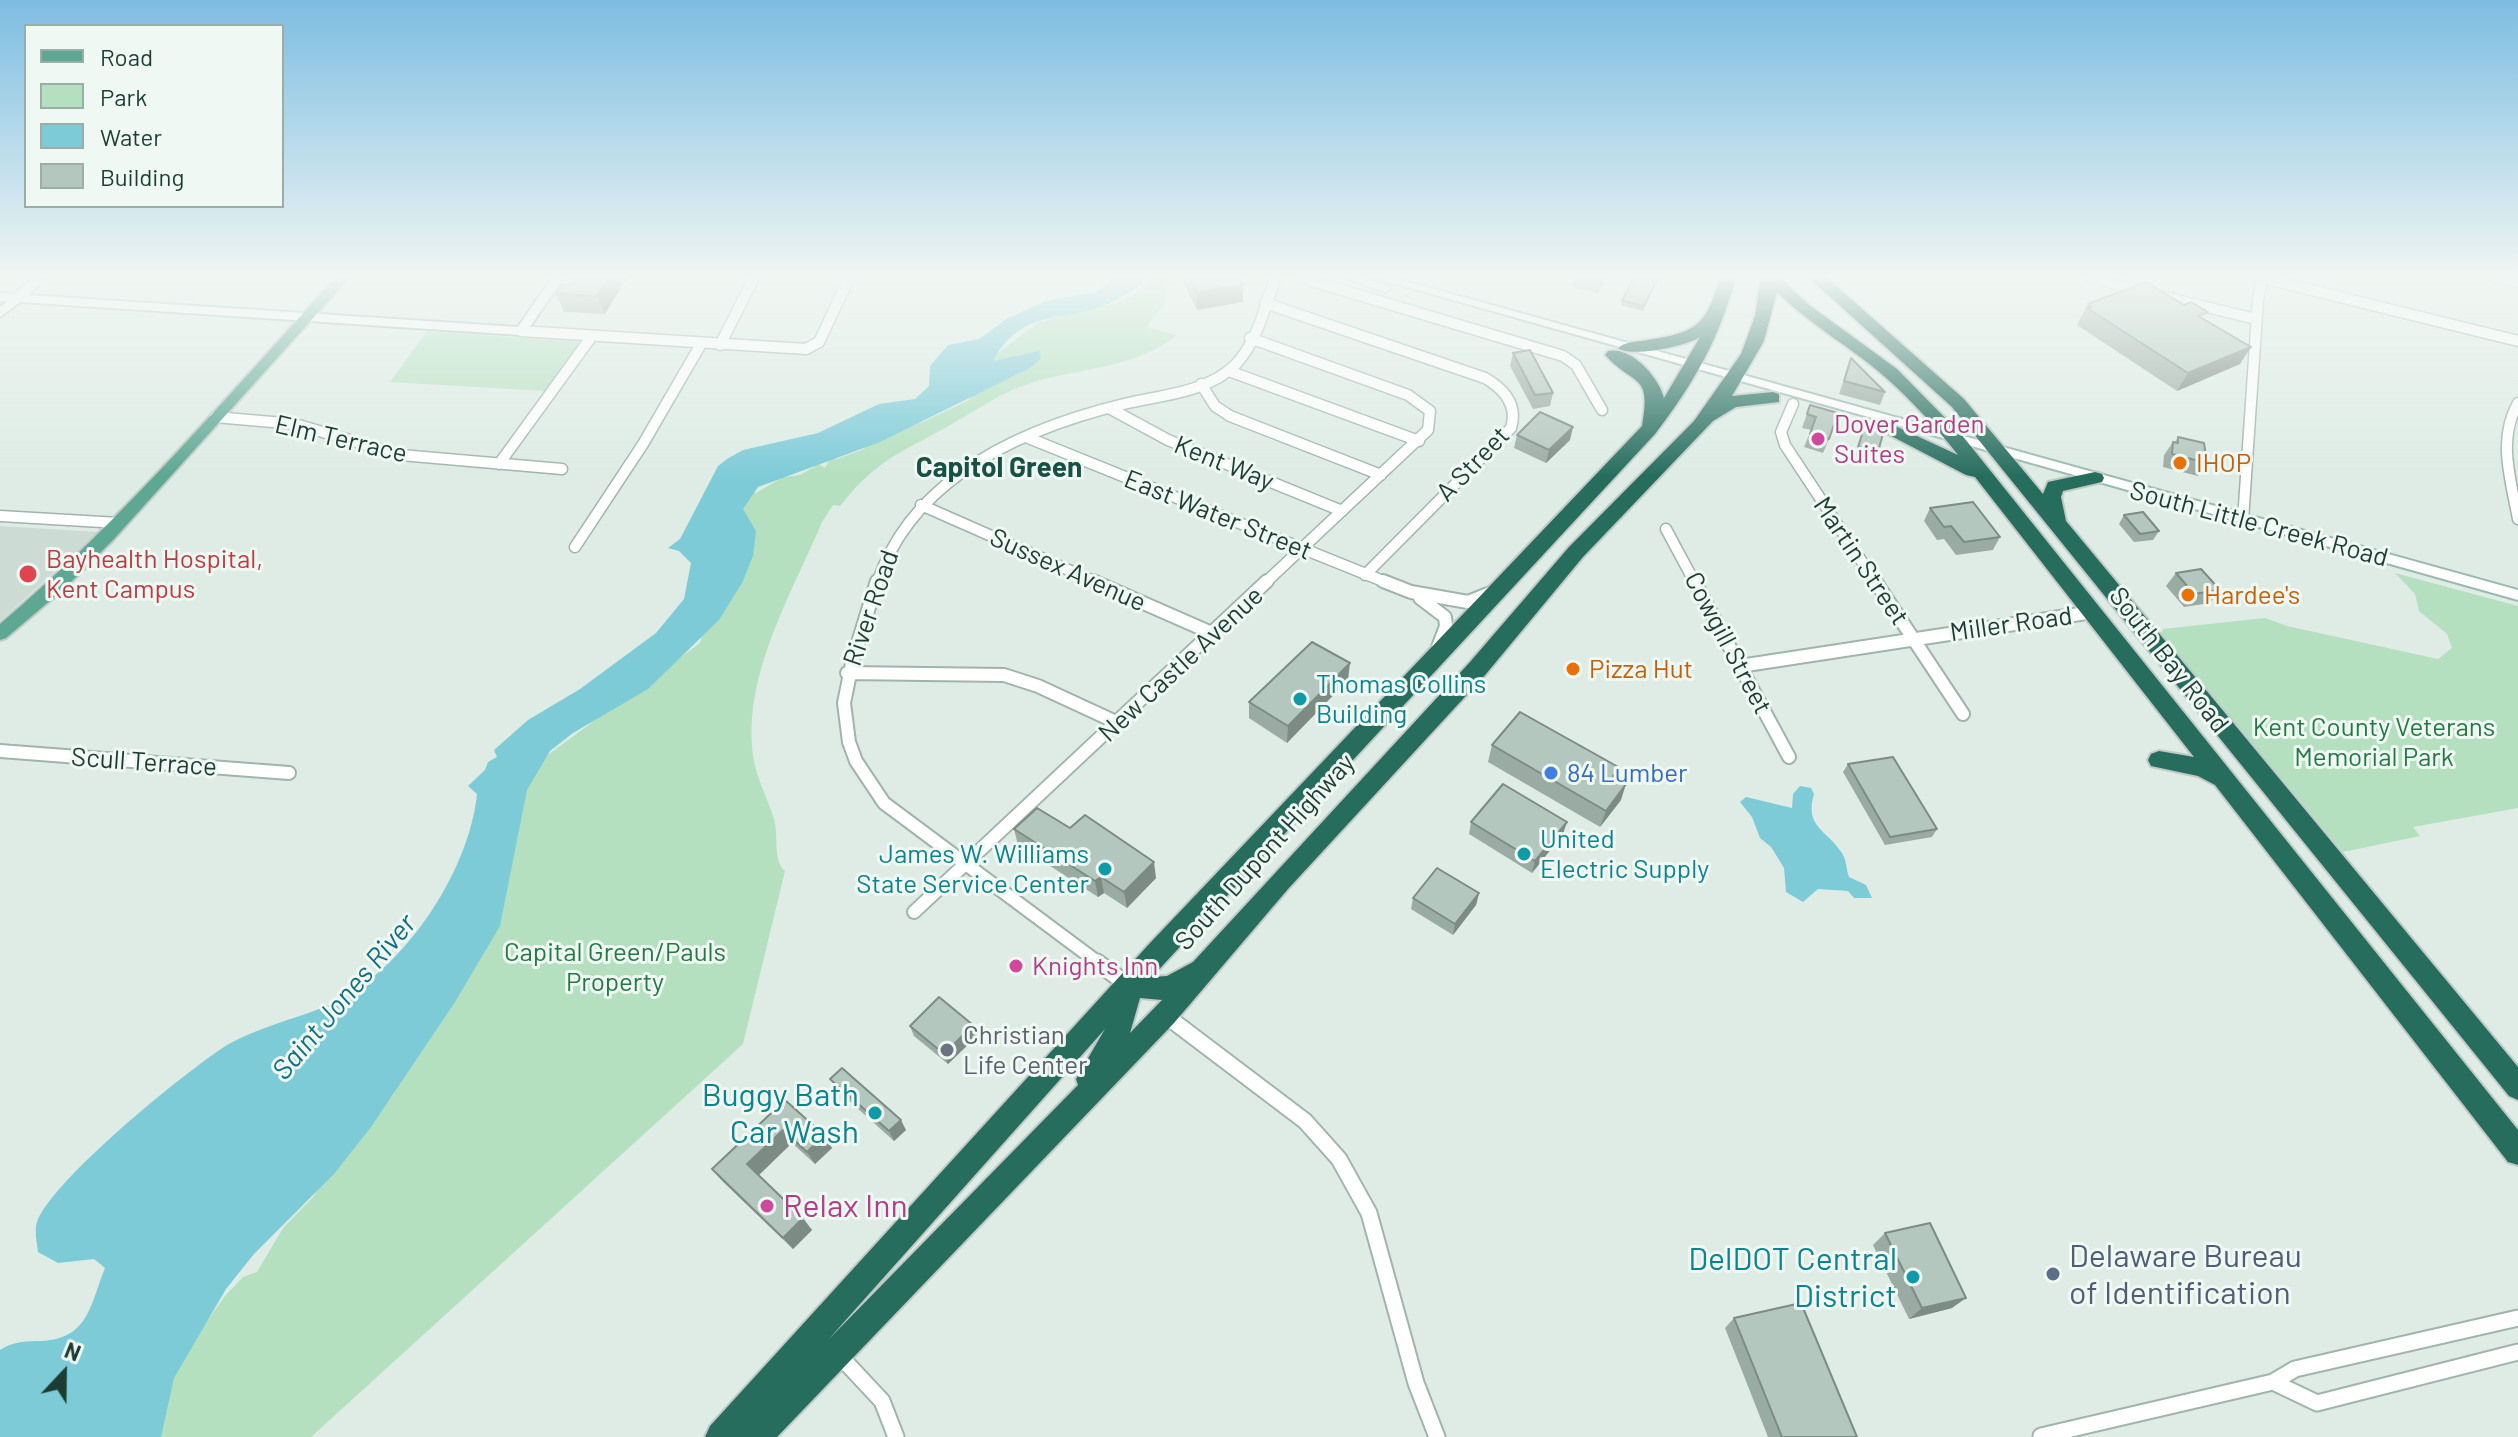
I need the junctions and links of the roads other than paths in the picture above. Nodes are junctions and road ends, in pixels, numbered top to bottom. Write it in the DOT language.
graph roads {
  1 [pos="283,343"];
  2 [pos="587,343"];
  3 [pos="688,343"];
  4 [pos="816,343"];
  5 [pos="1247,343"];
  6 [pos="1264,343"];
  7 [pos="1383,343"];
  8 [pos="1510,343"];
  9 [pos="1586,343"];
  10 [pos="1594,343"];
  11 [pos="1664,343"];
  12 [pos="1710,343"];
  13 [pos="1755,343"];
  14 [pos="1852,343"];
  15 [pos="1891,343"];
  16 [pos="2254,343"];
  17 [pos="701,344"];
  18 [pos="720,345"];
  19 [pos="1620,351"];
  20 [pos="1229,371"];
  21 [pos="1698,380"];
  22 [pos="1732,383"];
  23 [pos="1201,384"];
  24 [pos="1913,392"];
  25 [pos="1773,398"];
  26 [pos="2518,403"];
  27 [pos="1793,404"];
  28 [pos="1109,408"];
  29 [pos="1602,410"];
  30 [pos="215,417"];
  31 [pos="1885,428"];
  32 [pos="1649,430"];
  33 [pos="1688,436"];
  34 [pos="1026,437"];
  35 [pos="1419,441"];
  36 [pos="1960,444"];
  37 [pos="2000,453"];
  38 [pos="499,464"];
  39 [pos="562,469"];
  40 [pos="1381,475"];
  41 [pos="2095,478"];
  42 [pos="1995,489"];
  43 [pos="921,505"];
  44 [pos="1342,511"];
  45 [pos="0,516"];
  46 [pos="2518,519"];
  47 [pos="2243,520"];
  48 [pos="2057,522"];
  49 [pos="119,523"];
  50 [pos="1666,529"];
  51 [pos="575,547"];
  52 [pos="1303,550"];
  53 [pos="1576,552"];
  54 [pos="1365,575"];
  55 [pos="1500,590"];
  56 [pos="1411,592"];
  57 [pos="2518,595"];
  58 [pos="2093,612"];
  59 [pos="2145,629"];
  60 [pos="0,634"];
  61 [pos="1214,634"];
  62 [pos="1913,639"];
  63 [pos="1431,663"];
  64 [pos="1740,666"];
  65 [pos="847,673"];
  66 [pos="1963,714"];
  67 [pos="2179,722"];
  68 [pos="1118,723"];
  69 [pos="0,751"];
  70 [pos="1789,757"];
  71 [pos="289,773"];
  72 [pos="2225,779"];
  73 [pos="964,864"];
  74 [pos="914,912"];
  75 [pos="1136,1002"];
  76 [pos="2518,1087"];
  77 [pos="1041,1140"];
  78 [pos="2518,1152"];
  79 [pos="2518,1318"];
  80 [pos="836,1351"];
  81 [pos="2518,1352"];
  82 [pos="2273,1382"];
  83 [pos="2041,1436"];
  84 [pos="721,1437"];
  85 [pos="755,1437"];
  86 [pos="896,1437"];
  87 [pos="1437,1437"];
  1 -- 30 [label="main road"];
  2 -- 38 [label="street"];
  3 -- 17 [label="street"];
  4 -- 18 [label="street"];
  5 -- 20 [label="street"];
  6 -- 35 [label="street"];
  7 -- 54 [label="street, A Street"];
  8 -- 29 [label="street"];
  9 -- 19 [label="street"];
  10 -- 19 [label="street"];
  11 -- 19 [label="highway"];
  12 -- 21 [label="highway, South Dupont Highway"];
  13 -- 22 [label="highway, South Dupont Highway"];
  14 -- 24 [label="highway, South Bay Road"];
  15 -- 37 [label="highway, South Bay Road"];
  16 -- 47 [label="street"];
  17 -- 18 [label="street"];
  17 -- 51 [label="street"];
  19 -- 21 [label="street"];
  19 -- 32 [label="highway"];
  20 -- 23 [label="street, River Road"];
  20 -- 35 [label="street"];
  21 -- 22 [label="street"];
  21 -- 32 [label="highway, South Dupont Highway"];
  21 -- 53 [label="highway"];
  22 -- 25 [label="street, South Little Creek Road"];
  22 -- 33 [label="highway, South Dupont Highway"];
  22 -- 36 [label="street, South Little Creek Road"];
  23 -- 28 [label="street, River Road"];
  23 -- 40 [label="street"];
  24 -- 36 [label="highway, South Bay Road"];
  24 -- 37 [label="highway"];
  25 -- 27 [label="street, South Little Creek Road"];
  25 -- 33 [label="highway"];
  26 -- 46 [label="street"];
  27 -- 31 [label="street, South Little Creek Road"];
  27 -- 62 [label="street, Martin Street"];
  28 -- 34 [label="street, River Road"];
  28 -- 44 [label="street, Kent Way"];
  30 -- 38 [label="street, Elm Terrace"];
  30 -- 49 [label="main road"];
  31 -- 36 [label="street, South Little Creek Road"];
  31 -- 42 [label="highway"];
  32 -- 55 [label="highway, South Dupont Highway"];
  33 -- 53 [label="highway, South Dupont Highway"];
  34 -- 43 [label="street, River Road"];
  34 -- 52 [label="street, East Water Street"];
  35 -- 40 [label="street, New Castle Avenue"];
  36 -- 37 [label="street, South Little Creek Road"];
  36 -- 42 [label="highway, South Bay Road"];
  37 -- 41 [label="street, South Little Creek Road"];
  37 -- 48 [label="highway, South Bay Road"];
  38 -- 39 [label="street, Elm Terrace"];
  40 -- 44 [label="street, New Castle Avenue"];
  41 -- 47 [label="street, South Little Creek Road"];
  41 -- 48 [label="highway"];
  42 -- 58 [label="highway, South Bay Road"];
  43 -- 61 [label="street, Sussex Avenue"];
  43 -- 65 [label="street, River Road"];
  44 -- 52 [label="street, New Castle Avenue"];
  45 -- 49 [label="street"];
  47 -- 57 [label="street, South Little Creek Road"];
  48 -- 59 [label="highway, South Bay Road"];
  49 -- 60 [label="main road"];
  50 -- 64 [label="street, Cowgill Street"];
  52 -- 54 [label="street, East Water Street"];
  52 -- 61 [label="street, New Castle Avenue"];
  53 -- 75 [label="highway, South Dupont Highway"];
  54 -- 56 [label="street, East Water Street"];
  55 -- 56 [label="street, East Water Street"];
  55 -- 63 [label="highway, South Dupont Highway"];
  56 -- 63 [label="street, East Water Street"];
  58 -- 59 [label="highway"];
  58 -- 62 [label="street, Miller Road"];
  58 -- 67 [label="highway, South Bay Road"];
  59 -- 76 [label="highway, South Bay Road"];
  61 -- 68 [label="street, New Castle Avenue"];
  62 -- 64 [label="street, Miller Road"];
  62 -- 66 [label="street, Martin Street"];
  63 -- 75 [label="highway, South Dupont Highway"];
  64 -- 70 [label="street, Cowgill Street"];
  65 -- 68 [label="street"];
  65 -- 73 [label="street, River Road"];
  67 -- 72 [label="highway, South Bay Road"];
  67 -- 72 [label="highway"];
  68 -- 73 [label="street, New Castle Avenue"];
  69 -- 71 [label="street, Scull Terrace"];
  72 -- 78 [label="highway, South Bay Road"];
  73 -- 74 [label="street, New Castle Avenue"];
  73 -- 75 [label="street, River Road"];
  75 -- 77 [label="highway, South Dupont Highway"];
  75 -- 77 [label="highway"];
  75 -- 84 [label="highway, South Dupont Highway"];
  75 -- 87 [label="street, River Road"];
  77 -- 80 [label="highway, South Dupont Highway"];
  79 -- 82 [label="street"];
  80 -- 85 [label="highway, South Dupont Highway"];
  80 -- 86 [label="street"];
  81 -- 82 [label="street"];
  82 -- 83 [label="street"];
}
